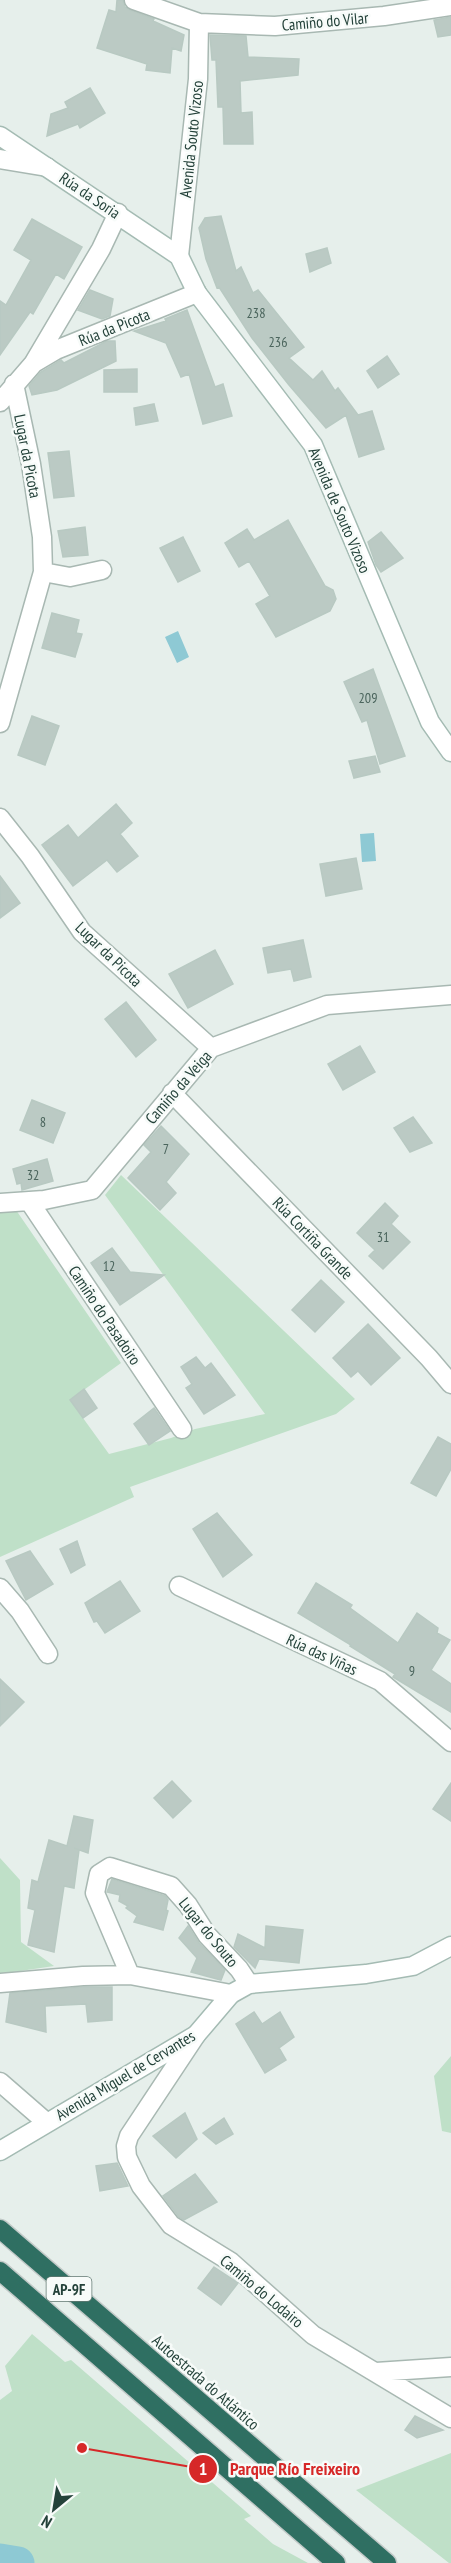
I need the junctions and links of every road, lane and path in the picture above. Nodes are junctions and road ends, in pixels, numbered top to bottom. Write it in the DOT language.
graph roads {
  1 [pos="134,0"];
  2 [pos="451,6"];
  3 [pos="199,23"];
  4 [pos="0,136"];
  5 [pos="0,159"];
  6 [pos="49,167"];
  7 [pos="118,213"];
  8 [pos="178,256"];
  9 [pos="197,293"];
  10 [pos="33,364"];
  11 [pos="14,384"];
  12 [pos="0,402"];
  13 [pos="102,570"];
  14 [pos="43,572"];
  15 [pos="0,723"];
  16 [pos="451,752"];
  17 [pos="0,818"];
  18 [pos="451,995"];
  19 [pos="211,1048"];
  20 [pos="172,1093"];
  21 [pos="29,1201"];
  22 [pos="0,1203"];
  23 [pos="451,1384"];
  24 [pos="182,1429"];
  25 [pos="179,1586"];
  26 [pos="0,1588"];
  27 [pos="48,1654"];
  28 [pos="451,1742"];
  29 [pos="451,1946"];
  30 [pos="130,1975"];
  31 [pos="0,1983"];
  32 [pos="249,1984"];
  33 [pos="231,1994"];
  34 [pos="196,2035"];
  35 [pos="0,2082"];
  36 [pos="46,2122"];
  37 [pos="0,2151"];
  38 [pos="0,2229"];
  39 [pos="0,2271"];
  40 [pos="451,2367"];
  41 [pos="376,2372"];
  42 [pos="451,2418"];
  43 [pos="336,2563"];
  44 [pos="387,2563"];
  1 -- 3 [label="street, Camiño do Vilar"];
  2 -- 3 [label="street, Camiño do Vilar"];
  3 -- 8 [label="street, Avenida Souto Vizoso"];
  4 -- 6 [label="street, Rúa da Soria"];
  5 -- 6 [label="street"];
  6 -- 7 [label="street, Rúa da Soria"];
  7 -- 8 [label="street, Rúa da Soria"];
  7 -- 10 [label="street"];
  8 -- 9 [label="street, Avenida de Souto Vizoso"];
  9 -- 10 [label="street, Rúa da Picota"];
  9 -- 16 [label="street, Avenida de Souto Vizoso"];
  10 -- 11 [label="street"];
  11 -- 12 [label="street"];
  11 -- 14 [label="street, Lugar da Picota"];
  13 -- 14 [label="street"];
  14 -- 15 [label="street, Lugar da Picota"];
  17 -- 19 [label="street, Lugar da Picota"];
  18 -- 19 [label="street, Camiño da Veiga"];
  19 -- 20 [label="street, Camiño da Veiga"];
  20 -- 21 [label="street, Camiño da Veiga"];
  20 -- 23 [label="street, Rúa Cortiña Grande"];
  21 -- 22 [label="street, Camiño da Veiga"];
  21 -- 24 [label="street, Camiño do Pasadoiro"];
  25 -- 28 [label="street, Rúa das Viñas"];
  26 -- 27 [label="street"];
  29 -- 32 [label="street, Avenida Miguel de Cervantes"];
  30 -- 31 [label="street, Lugar do Souto"];
  30 -- 32 [label="street, Lugar do Souto"];
  30 -- 33 [label="street, Lugar do Souto"];
  32 -- 33 [label="street, Avenida Miguel de Cervantes"];
  33 -- 34 [label="street, Avenida Miguel de Cervantes"];
  34 -- 36 [label="street, Avenida Miguel de Cervantes"];
  34 -- 41 [label="street, Camiño do Lodairo"];
  35 -- 36 [label="street"];
  36 -- 37 [label="street, Avenida Miguel de Cervantes"];
  38 -- 44 [label="highway, Autoestrada do Atlántico / AP-9F"];
  39 -- 43 [label="highway, AP-9F"];
  40 -- 41 [label="street"];
  41 -- 42 [label="street, Camiño do Lodairo"];
}
